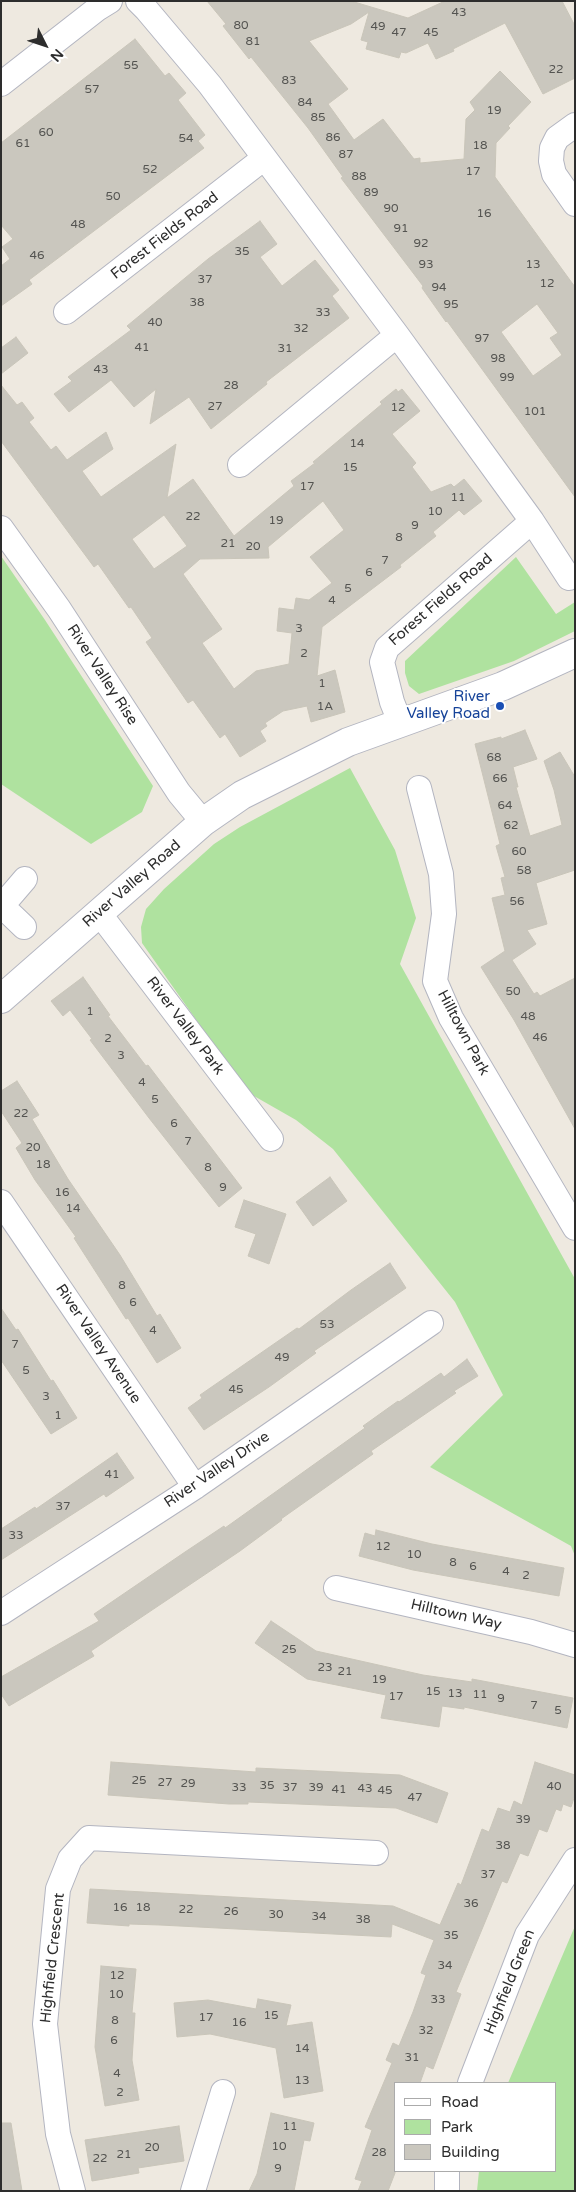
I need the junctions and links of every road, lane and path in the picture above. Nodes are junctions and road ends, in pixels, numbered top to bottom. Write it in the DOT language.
graph roads {
  1 [pos="110,1"];
  2 [pos="138,1"];
  3 [pos="1,84"];
  4 [pos="575,125"];
  5 [pos="263,158"];
  6 [pos="575,204"];
  7 [pos="66,312"];
  8 [pos="397,335"];
  9 [pos="240,465"];
  10 [pos="532,521"];
  11 [pos="1,528"];
  12 [pos="569,578"];
  13 [pos="575,653"];
  14 [pos="400,722"];
  15 [pos="419,788"];
  16 [pos="203,822"];
  17 [pos="25,879"];
  18 [pos="2,906"];
  19 [pos="99,913"];
  20 [pos="24,927"];
  21 [pos="1,999"];
  22 [pos="271,1139"];
  23 [pos="1,1202"];
  24 [pos="575,1228"];
  25 [pos="431,1323"];
  26 [pos="195,1486"];
  27 [pos="336,1588"];
  28 [pos="1,1614"];
  29 [pos="575,1645"];
  30 [pos="376,1854"];
  31 [pos="575,1860"];
  32 [pos="470,2082"];
  33 [pos="223,2092"];
  34 [pos="447,2172"];
  35 [pos="72,2191"];
  36 [pos="193,2191"];
  37 [pos="447,2191"];
  1 -- 3 [label="street"];
  2 -- 5 [label="street"];
  4 -- 6 [label="street"];
  5 -- 7 [label="street, Forest Fields Road"];
  5 -- 8 [label="street"];
  8 -- 9 [label="street"];
  8 -- 10 [label="street"];
  10 -- 12 [label="street"];
  10 -- 14 [label="street, Forest Fields Road"];
  11 -- 16 [label="street, River Valley Rise"];
  13 -- 14 [label="street, River Valley Road"];
  14 -- 16 [label="street, River Valley Road"];
  15 -- 24 [label="street, Hilltown Park"];
  16 -- 19 [label="street, River Valley Road"];
  17 -- 18 [label="street"];
  18 -- 20 [label="street"];
  19 -- 21 [label="street, River Valley Road"];
  19 -- 22 [label="street, River Valley Park"];
  23 -- 26 [label="street, River Valley Avenue"];
  25 -- 26 [label="street, River Valley Drive"];
  26 -- 28 [label="street, River Valley Drive"];
  27 -- 29 [label="street, Hilltown Way"];
  30 -- 35 [label="street, Highfield Crescent"];
  31 -- 32 [label="street, Highfield Green"];
  33 -- 36 [label="street"];
  34 -- 37 [label="street"];
}
